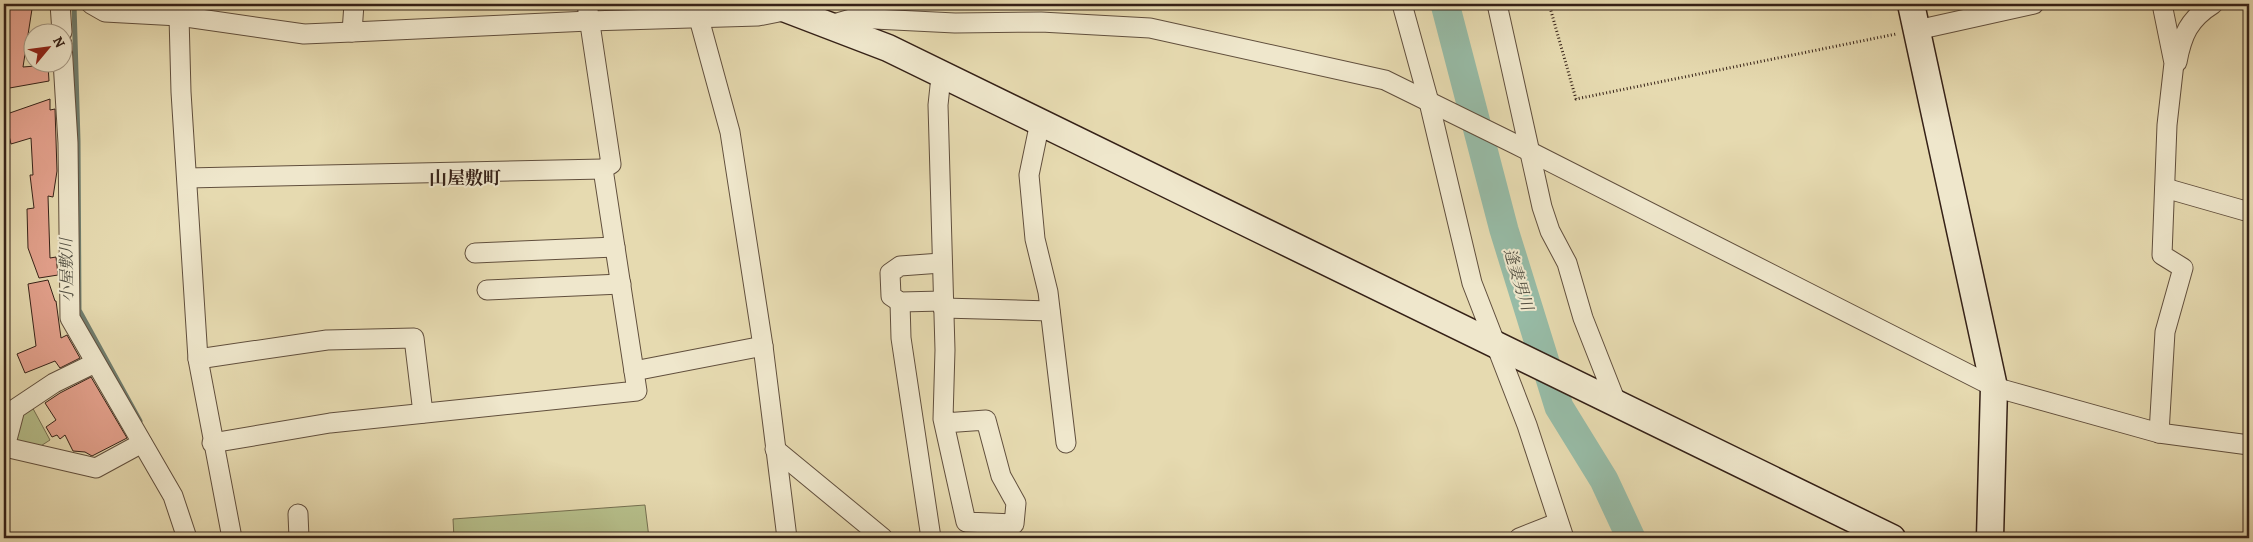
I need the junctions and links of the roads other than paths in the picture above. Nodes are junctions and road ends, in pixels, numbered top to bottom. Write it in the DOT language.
graph roads {
  1 [pos="60,4"];
  2 [pos="91,4"];
  3 [pos="354,4"];
  4 [pos="1402,4"];
  5 [pos="1497,4"];
  6 [pos="1911,4"];
  7 [pos="2034,4"];
  8 [pos="2162,4"];
  9 [pos="2213,4"];
  10 [pos="781,7"];
  11 [pos="696,10"];
  12 [pos="588,12"];
  13 [pos="179,16"];
  14 [pos="61,22"];
  15 [pos="830,25"];
  16 [pos="1917,30"];
  17 [pos="352,32"];
  18 [pos="2174,62"];
  19 [pos="64,72"];
  20 [pos="946,76"];
  21 [pos="1433,103"];
  22 [pos="1040,122"];
  23 [pos="1523,148"];
  24 [pos="603,169"];
  25 [pos="187,178"];
  26 [pos="2165,188"];
  27 [pos="2249,212"];
  28 [pos="615,247"];
  29 [pos="475,253"];
  30 [pos="941,263"];
  31 [pos="621,284"];
  32 [pos="487,290"];
  33 [pos="900,302"];
  34 [pos="943,304"];
  35 [pos="1050,311"];
  36 [pos="762,346"];
  37 [pos="1501,347"];
  38 [pos="198,359"];
  39 [pos="95,363"];
  40 [pos="634,371"];
  41 [pos="1994,387"];
  42 [pos="1610,400"];
  43 [pos="9,408"];
  44 [pos="423,413"];
  45 [pos="944,423"];
  46 [pos="2159,433"];
  47 [pos="142,442"];
  48 [pos="212,443"];
  49 [pos="1066,443"];
  50 [pos="2249,445"];
  51 [pos="775,449"];
  52 [pos="298,514"];
  53 [pos="1561,530"];
  54 [pos="187,538"];
  55 [pos="232,538"];
  56 [pos="299,538"];
  57 [pos="787,538"];
  58 [pos="883,538"];
  59 [pos="931,538"];
  60 [pos="1520,538"];
  61 [pos="1892,538"];
  62 [pos="1990,538"];
  1 -- 14 [label="street"];
  2 -- 13 [label="street"];
  3 -- 17 [label="street"];
  4 -- 21 [label="street"];
  5 -- 23 [label="street"];
  6 -- 16 [label="street"];
  7 -- 16 [label="street"];
  8 -- 18 [label="street"];
  9 -- 18 [label="street"];
  10 -- 11 [label="street"];
  10 -- 15 [label="street"];
  11 -- 12 [label="street"];
  11 -- 36 [label="street"];
  12 -- 17 [label="street"];
  12 -- 24 [label="street"];
  13 -- 17 [label="street"];
  13 -- 25 [label="street"];
  15 -- 20 [label="street"];
  15 -- 21 [label="street"];
  16 -- 41 [label="street"];
  18 -- 26 [label="street"];
  19 -- 39 [label="street"];
  20 -- 22 [label="street"];
  20 -- 30 [label="street"];
  21 -- 23 [label="street"];
  21 -- 37 [label="street"];
  22 -- 35 [label="street"];
  22 -- 37 [label="street"];
  23 -- 41 [label="street"];
  23 -- 42 [label="street"];
  24 -- 25 [label="street"];
  24 -- 28 [label="street"];
  25 -- 38 [label="street"];
  26 -- 27 [label="street"];
  26 -- 46 [label="street"];
  28 -- 29 [label="street"];
  28 -- 31 [label="street"];
  30 -- 33 [label="street"];
  30 -- 34 [label="street"];
  31 -- 32 [label="street"];
  31 -- 40 [label="street"];
  33 -- 34 [label="street"];
  33 -- 59 [label="street"];
  34 -- 35 [label="street"];
  34 -- 45 [label="street"];
  35 -- 49 [label="street"];
  36 -- 40 [label="street"];
  36 -- 51 [label="street"];
  37 -- 42 [label="street"];
  37 -- 53 [label="street"];
  38 -- 44 [label="street"];
  38 -- 48 [label="street"];
  39 -- 43 [label="street"];
  39 -- 47 [label="street"];
  40 -- 44 [label="street"];
  41 -- 46 [label="street"];
  41 -- 62 [label="street"];
  42 -- 61 [label="street"];
  43 -- 47 [label="street"];
  44 -- 48 [label="street"];
  45 -- 45 [label="street"];
  46 -- 50 [label="street"];
  47 -- 54 [label="street"];
  48 -- 55 [label="street"];
  51 -- 57 [label="street"];
  51 -- 58 [label="street"];
  52 -- 56 [label="street"];
  53 -- 60 [label="street"];
}
